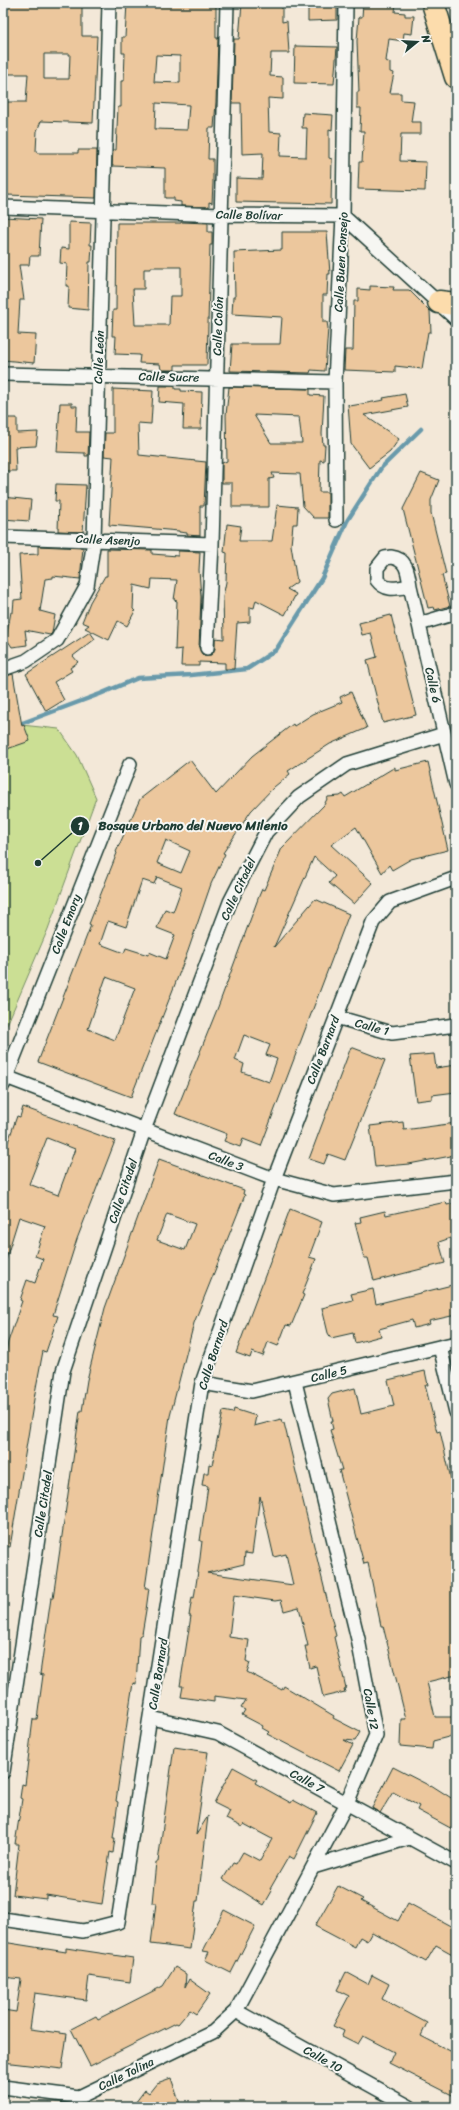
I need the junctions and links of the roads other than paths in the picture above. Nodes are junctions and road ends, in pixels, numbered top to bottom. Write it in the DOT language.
graph roads {
  1 [pos="109,3"];
  2 [pos="227,3"];
  3 [pos="346,3"];
  4 [pos="433,3"];
  5 [pos="456,77"];
  6 [pos="3,207"];
  7 [pos="104,211"];
  8 [pos="221,215"];
  9 [pos="343,216"];
  10 [pos="448,303"];
  11 [pos="456,319"];
  12 [pos="3,374"];
  13 [pos="99,376"];
  14 [pos="216,378"];
  15 [pos="335,382"];
  16 [pos="336,520"];
  17 [pos="3,537"];
  18 [pos="94,540"];
  19 [pos="212,544"];
  20 [pos="410,586"];
  21 [pos="456,613"];
  22 [pos="419,624"];
  23 [pos="207,648"];
  24 [pos="3,669"];
  25 [pos="444,734"];
  26 [pos="130,764"];
  27 [pos="456,784"];
  28 [pos="456,878"];
  29 [pos="336,1017"];
  30 [pos="456,1025"];
  31 [pos="4,1081"];
  32 [pos="144,1130"];
  33 [pos="274,1180"];
  34 [pos="456,1181"];
  35 [pos="456,1343"];
  36 [pos="440,1346"];
  37 [pos="295,1382"];
  38 [pos="202,1383"];
  39 [pos="456,1412"];
  40 [pos="151,1718"];
  41 [pos="3,1772"];
  42 [pos="347,1803"];
  43 [pos="409,1838"];
  44 [pos="456,1863"];
  45 [pos="314,1867"];
  46 [pos="3,1919"];
  47 [pos="236,2011"];
  48 [pos="3,2087"];
  49 [pos="79,2102"];
  50 [pos="410,2107"];
  1 -- 7 [label="street, Calle León"];
  2 -- 8 [label="street, Calle Colón"];
  3 -- 9 [label="street, Calle Buen Consejo"];
  4 -- 5 [label="highway"];
  6 -- 7 [label="street, Calle Bolívar"];
  7 -- 8 [label="street, Calle Bolívar"];
  7 -- 13 [label="street, Calle León"];
  8 -- 9 [label="street, Calle Bolívar"];
  8 -- 14 [label="street, Calle Colón"];
  9 -- 10 [label="street"];
  9 -- 15 [label="street, Calle Buen Consejo"];
  10 -- 11 [label="street"];
  12 -- 13 [label="street, Calle Sucre"];
  13 -- 14 [label="street, Calle Sucre"];
  13 -- 18 [label="street, Calle León"];
  14 -- 15 [label="street, Calle Sucre"];
  14 -- 19 [label="street, Calle Colón"];
  15 -- 16 [label="street, Calle Buen Consejo"];
  17 -- 18 [label="street, Calle Asenjo"];
  18 -- 19 [label="street, Calle Asenjo"];
  18 -- 24 [label="street, Calle León"];
  19 -- 23 [label="street, Calle Colón"];
  20 -- 22 [label="street, Calle 6"];
  21 -- 22 [label="street"];
  22 -- 25 [label="street, Calle 6"];
  25 -- 27 [label="street, Calle 6"];
  25 -- 32 [label="street, Calle Citadel"];
  26 -- 31 [label="street, Calle Emory"];
  28 -- 29 [label="street, Calle Barnard"];
  29 -- 30 [label="street, Calle 1"];
  29 -- 33 [label="street, Calle Barnard"];
  31 -- 32 [label="street, Calle 3"];
  32 -- 33 [label="street, Calle 3"];
  32 -- 41 [label="street, Calle Citadel"];
  33 -- 34 [label="street, Calle 3"];
  33 -- 38 [label="street, Calle Barnard"];
  35 -- 36 [label="street, Calle 5"];
  36 -- 37 [label="street, Calle 5"];
  36 -- 39 [label="street"];
  37 -- 38 [label="street, Calle 5"];
  37 -- 42 [label="street, Calle 12"];
  38 -- 40 [label="street, Calle Barnard"];
  40 -- 42 [label="street, Calle 7"];
  40 -- 46 [label="street, Calle Barnard"];
  42 -- 43 [label="street, Calle 7"];
  42 -- 45 [label="street, Calle 12"];
  43 -- 44 [label="street, Calle 7"];
  43 -- 45 [label="street"];
  45 -- 47 [label="street, Calle 12"];
  47 -- 49 [label="street, Calle Tolina"];
  47 -- 50 [label="street, Calle 10"];
  48 -- 49 [label="street, Calle Tolina"];
}
